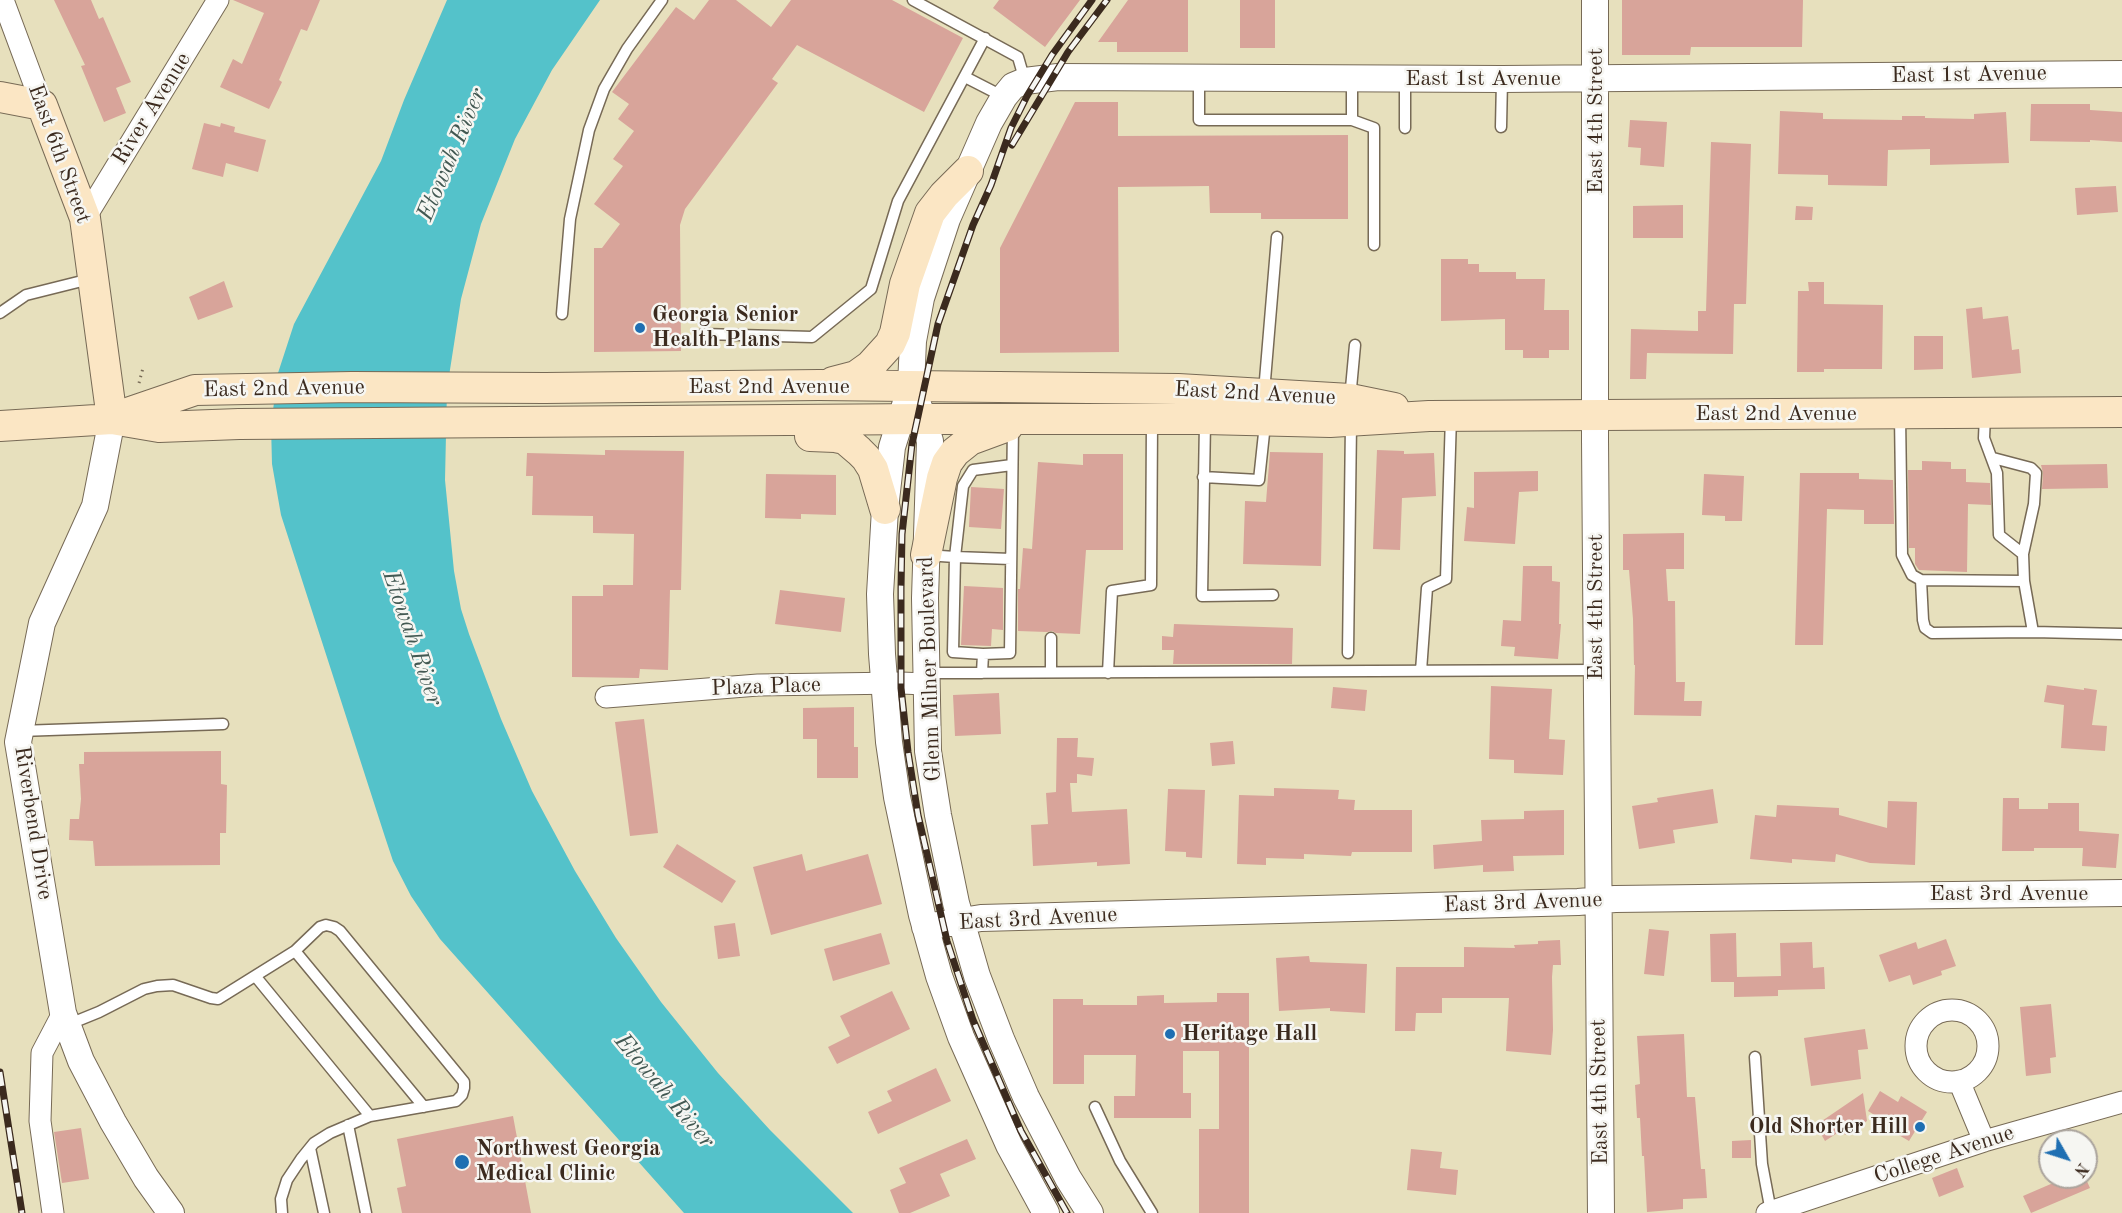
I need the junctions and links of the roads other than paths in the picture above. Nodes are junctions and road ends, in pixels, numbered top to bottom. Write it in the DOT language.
graph roads {
  1 [pos="3,0"];
  2 [pos="662,0"];
  3 [pos="912,0"];
  4 [pos="1595,0"];
  5 [pos="214,2"];
  6 [pos="985,39"];
  7 [pos="2122,74"];
  8 [pos="965,77"];
  9 [pos="1199,78"];
  10 [pos="1352,79"];
  11 [pos="1405,79"];
  12 [pos="1502,79"];
  13 [pos="1596,79"];
  14 [pos="1025,81"];
  15 [pos="0,97"];
  16 [pos="1004,97"];
  17 [pos="42,105"];
  18 [pos="1352,120"];
  19 [pos="1501,127"];
  20 [pos="1405,128"];
  21 [pos="968,171"];
  22 [pos="85,218"];
  23 [pos="1277,237"];
  24 [pos="1374,245"];
  25 [pos="93,278"];
  26 [pos="0,313"];
  27 [pos="562,314"];
  28 [pos="703,334"];
  29 [pos="1355,345"];
  30 [pos="819,385"];
  31 [pos="911,386"];
  32 [pos="1265,407"];
  33 [pos="1350,410"];
  34 [pos="1985,412"];
  35 [pos="2122,412"];
  36 [pos="1900,413"];
  37 [pos="1440,416"];
  38 [pos="1595,416"];
  39 [pos="112,419"];
  40 [pos="1152,419"];
  41 [pos="1205,419"];
  42 [pos="912,420"];
  43 [pos="741,422"];
  44 [pos="1020,422"];
  45 [pos="0,426"];
  46 [pos="1993,458"];
  47 [pos="1012,465"];
  48 [pos="1203,477"];
  49 [pos="885,509"];
  50 [pos="2023,554"];
  51 [pos="940,556"];
  52 [pos="1011,560"];
  53 [pos="1921,580"];
  54 [pos="2024,581"];
  55 [pos="1273,595"];
  56 [pos="2033,632"];
  57 [pos="2122,634"];
  58 [pos="1051,638"];
  59 [pos="1348,653"];
  60 [pos="983,654"];
  61 [pos="1597,670"];
  62 [pos="1421,671"];
  63 [pos="1051,672"];
  64 [pos="982,673"];
  65 [pos="1108,673"];
  66 [pos="926,679"];
  67 [pos="884,683"];
  68 [pos="606,697"];
  69 [pos="224,724"];
  70 [pos="20,731"];
  71 [pos="2122,893"];
  72 [pos="1598,901"];
  73 [pos="961,921"];
  74 [pos="925,927"];
  75 [pos="295,951"];
  76 [pos="256,977"];
  77 [pos="65,1019"];
  78 [pos="1755,1057"];
  79 [pos="1959,1082"];
  80 [pos="2122,1102"];
  81 [pos="424,1107"];
  82 [pos="1095,1107"];
  83 [pos="370,1116"];
  84 [pos="348,1125"];
  85 [pos="1984,1141"];
  86 [pos="310,1148"];
  87 [pos="1769,1212"];
  88 [pos="53,1213"];
  89 [pos="171,1213"];
  90 [pos="282,1213"];
  91 [pos="324,1213"];
  92 [pos="366,1213"];
  93 [pos="1046,1213"];
  94 [pos="1090,1213"];
  95 [pos="1152,1213"];
  96 [pos="1601,1213"];
  1 -- 17 [label="street, East 6th Street"];
  2 -- 27 [label="lane"];
  3 -- 6 [label="lane"];
  4 -- 13 [label="street, East 4th Street"];
  5 -- 22 [label="street, River Avenue"];
  6 -- 8 [label="lane"];
  6 -- 14 [label="lane"];
  7 -- 13 [label="street, East 1st Avenue"];
  8 -- 16 [label="lane"];
  8 -- 28 [label="lane"];
  9 -- 10 [label="street, East 1st Avenue"];
  9 -- 14 [label="street, East 1st Avenue"];
  9 -- 18 [label="lane"];
  10 -- 11 [label="street, East 1st Avenue"];
  10 -- 18 [label="lane"];
  11 -- 12 [label="street, East 1st Avenue"];
  11 -- 20 [label="lane"];
  12 -- 13 [label="street, East 1st Avenue"];
  12 -- 19 [label="lane"];
  13 -- 38 [label="street, East 4th Street"];
  14 -- 16 [label="street, Glenn Milner Boulevard"];
  15 -- 17 [label="main road"];
  16 -- 21 [label="street, Glenn Milner Boulevard"];
  17 -- 22 [label="main road, East 6th Street"];
  18 -- 24 [label="lane"];
  21 -- 30 [label="main road"];
  21 -- 31 [label="street, Glenn Milner Boulevard"];
  22 -- 25 [label="main road, East 6th Street"];
  23 -- 32 [label="lane"];
  25 -- 26 [label="lane"];
  25 -- 39 [label="main road, East 6th Street"];
  29 -- 33 [label="lane"];
  30 -- 31 [label="main road, East 2nd Avenue"];
  30 -- 39 [label="main road, East 2nd Avenue"];
  31 -- 32 [label="main road, East 2nd Avenue"];
  31 -- 42 [label="street, Glenn Milner Boulevard"];
  32 -- 33 [label="main road, East 2nd Avenue"];
  32 -- 41 [label="main road, East 2nd Avenue"];
  32 -- 48 [label="lane"];
  33 -- 37 [label="main road, East 2nd Avenue"];
  33 -- 59 [label="lane"];
  34 -- 35 [label="main road, East 2nd Avenue"];
  34 -- 36 [label="main road, East 2nd Avenue"];
  34 -- 46 [label="lane"];
  36 -- 38 [label="main road, East 2nd Avenue"];
  36 -- 53 [label="lane"];
  37 -- 38 [label="main road, East 2nd Avenue"];
  37 -- 62 [label="lane"];
  38 -- 61 [label="street, East 4th Street"];
  39 -- 43 [label="main road, East 2nd Avenue"];
  39 -- 45 [label="main road, East 2nd Avenue"];
  39 -- 70 [label="street, Riverbend Drive"];
  40 -- 41 [label="main road, East 2nd Avenue"];
  40 -- 44 [label="main road, East 2nd Avenue"];
  40 -- 65 [label="lane"];
  41 -- 48 [label="lane"];
  42 -- 43 [label="main road, East 2nd Avenue"];
  42 -- 44 [label="main road, East 2nd Avenue"];
  42 -- 49 [label="street, Glenn Milner Boulevard"];
  42 -- 51 [label="street, Glenn Milner Boulevard"];
  43 -- 49 [label="main road"];
  44 -- 47 [label="lane"];
  44 -- 51 [label="main road"];
  46 -- 50 [label="lane"];
  46 -- 50 [label="lane"];
  47 -- 51 [label="lane"];
  47 -- 52 [label="lane"];
  48 -- 55 [label="lane"];
  49 -- 67 [label="street, Glenn Milner Boulevard"];
  50 -- 54 [label="lane"];
  51 -- 52 [label="lane"];
  51 -- 60 [label="lane"];
  51 -- 66 [label="street, Glenn Milner Boulevard"];
  52 -- 60 [label="lane"];
  53 -- 54 [label="lane"];
  53 -- 56 [label="lane"];
  54 -- 56 [label="lane"];
  56 -- 57 [label="lane"];
  58 -- 63 [label="lane"];
  60 -- 64 [label="lane"];
  61 -- 62 [label="lane"];
  61 -- 72 [label="street, East 4th Street"];
  62 -- 65 [label="lane"];
  63 -- 64 [label="lane"];
  63 -- 65 [label="lane"];
  64 -- 66 [label="lane"];
  66 -- 67 [label="street, Plaza Place"];
  66 -- 73 [label="street, Glenn Milner Boulevard"];
  67 -- 68 [label="street, Plaza Place"];
  67 -- 74 [label="street, Glenn Milner Boulevard"];
  69 -- 70 [label="lane"];
  70 -- 77 [label="street, Riverbend Drive"];
  71 -- 72 [label="street, East 3rd Avenue"];
  72 -- 73 [label="street, East 3rd Avenue"];
  72 -- 96 [label="street, East 4th Street"];
  73 -- 74 [label="street, East 3rd Avenue"];
  73 -- 94 [label="street, Glenn Milner Boulevard"];
  74 -- 93 [label="street, Glenn Milner Boulevard"];
  75 -- 76 [label="lane"];
  75 -- 81 [label="lane"];
  75 -- 81 [label="lane"];
  76 -- 77 [label="lane"];
  76 -- 83 [label="lane"];
  77 -- 88 [label="street"];
  77 -- 89 [label="street, Riverbend Drive"];
  78 -- 87 [label="lane"];
  79 -- 85 [label="street"];
  80 -- 85 [label="street, College Avenue"];
  81 -- 83 [label="lane"];
  82 -- 95 [label="lane"];
  83 -- 84 [label="lane"];
  84 -- 86 [label="lane"];
  84 -- 92 [label="lane"];
  85 -- 87 [label="street, College Avenue"];
  86 -- 90 [label="lane"];
  86 -- 91 [label="lane"];
}
